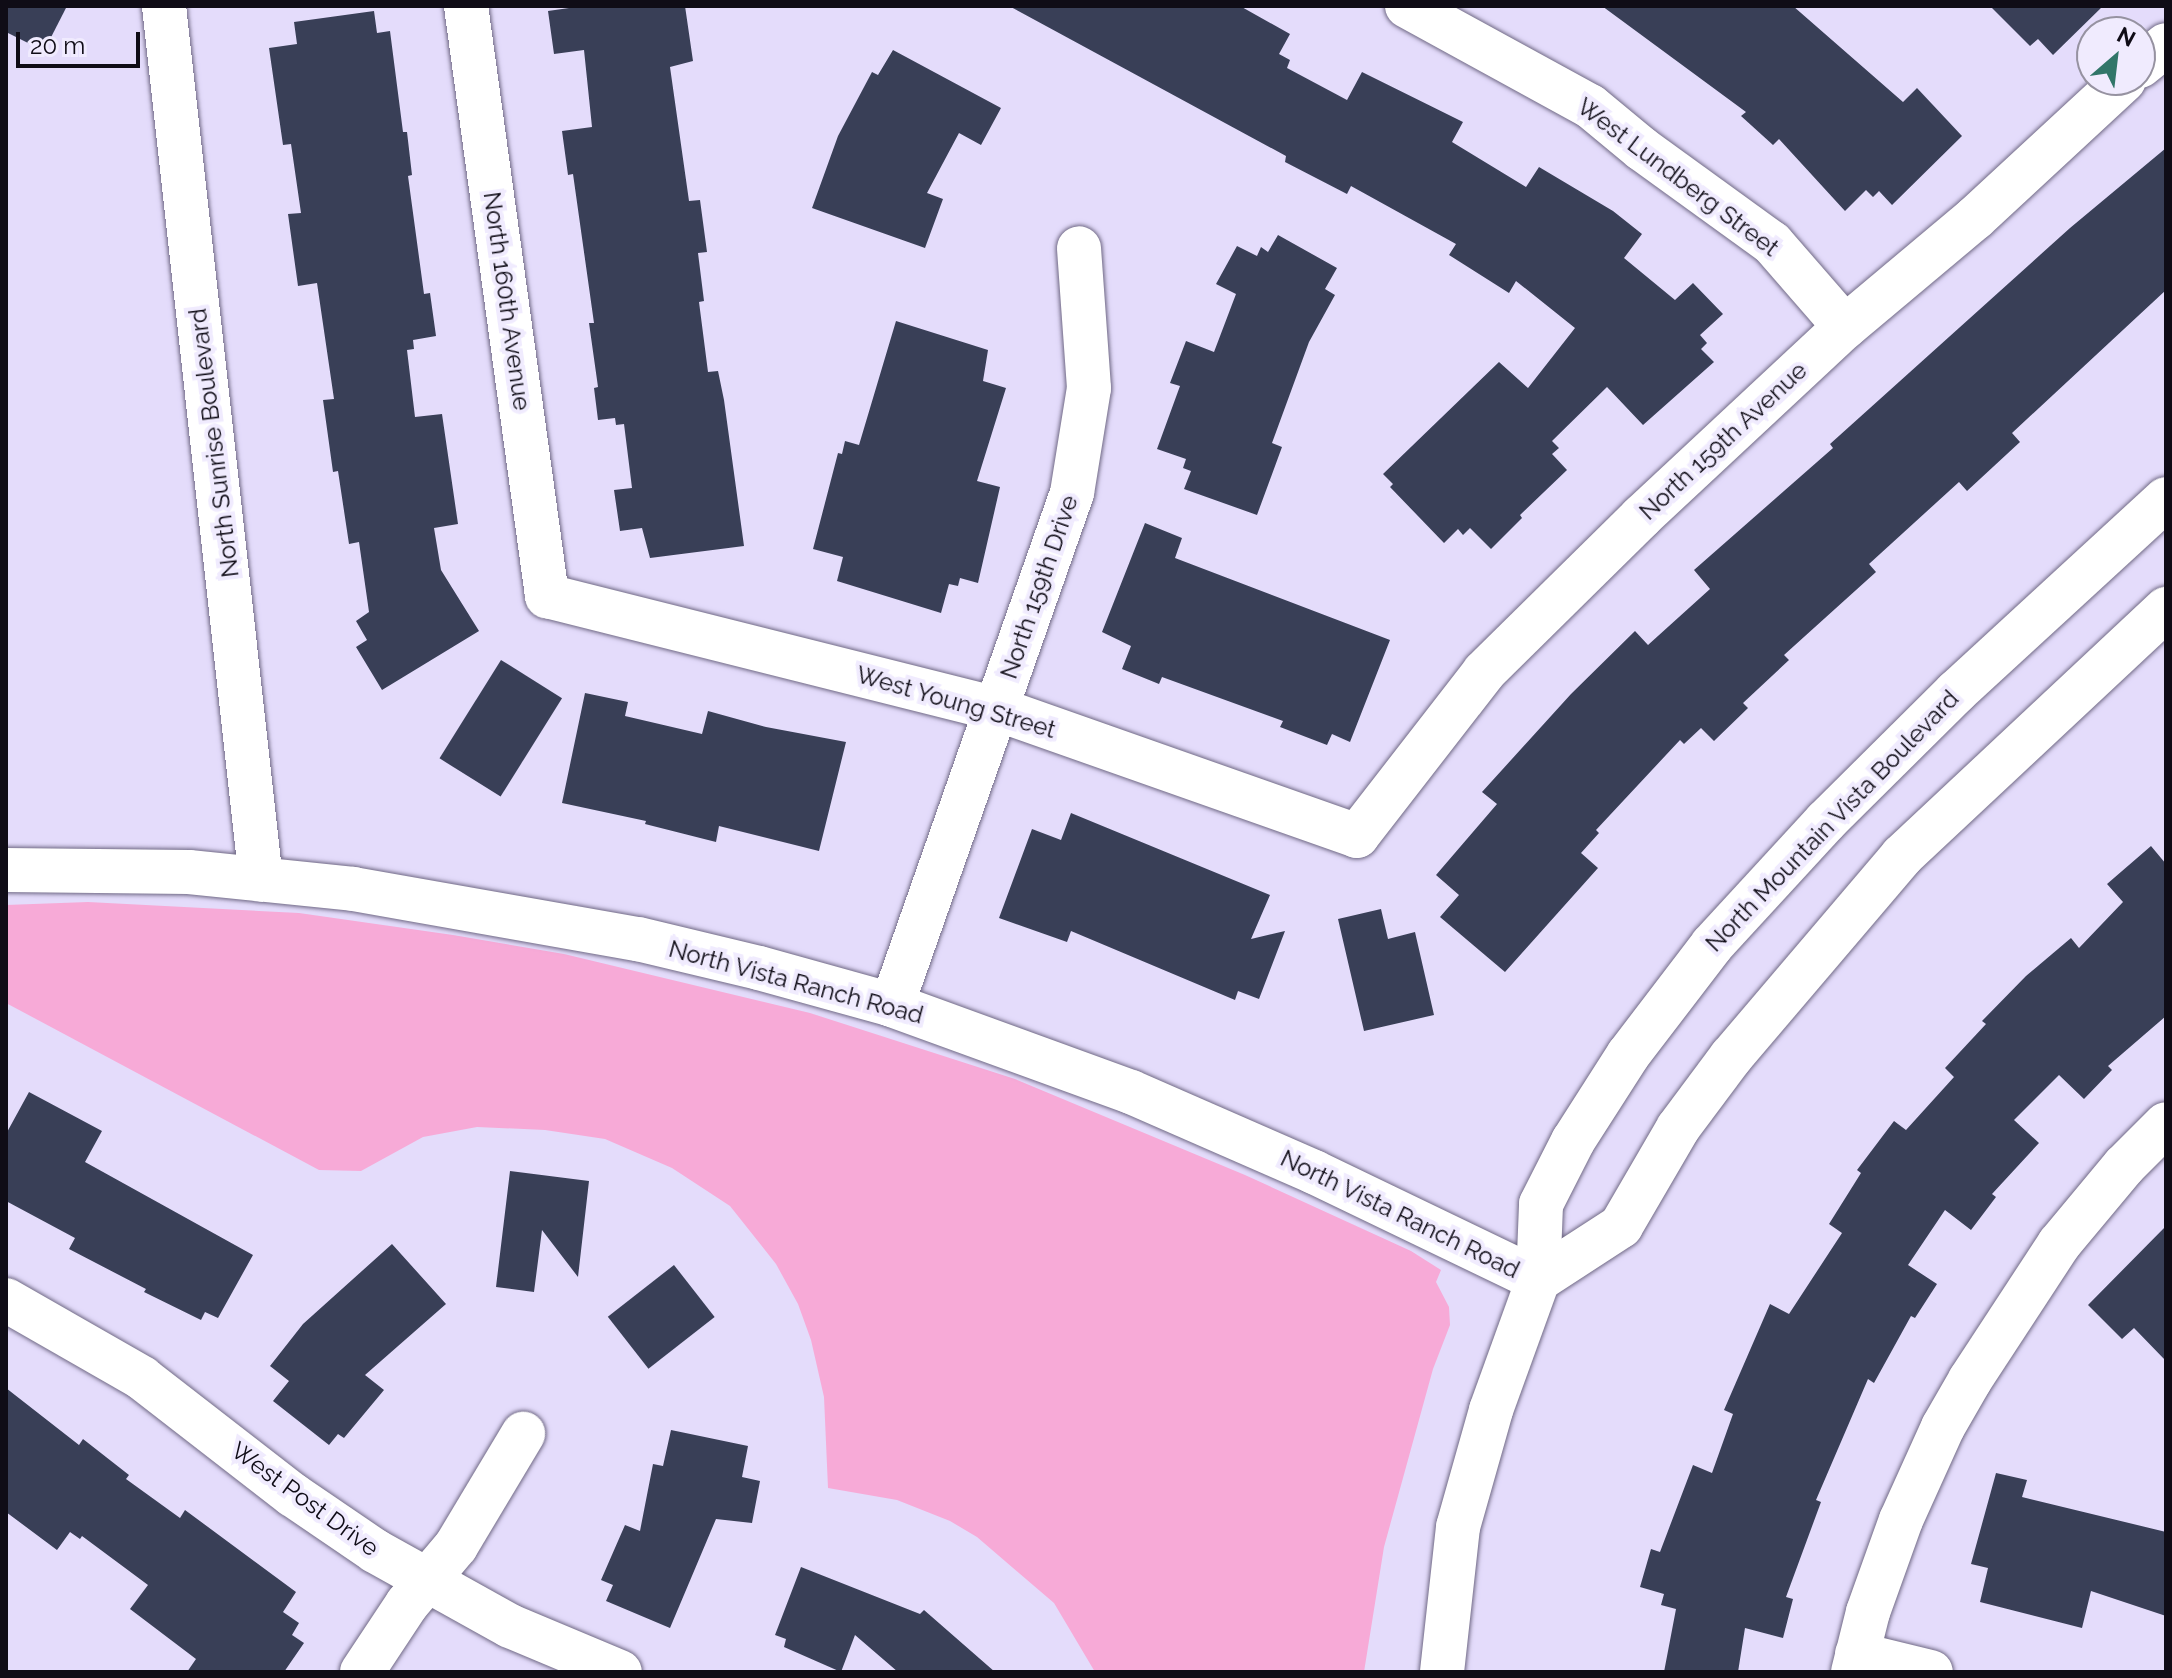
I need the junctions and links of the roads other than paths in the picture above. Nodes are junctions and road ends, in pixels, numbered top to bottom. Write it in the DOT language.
graph roads {
  1 [pos="164,6"];
  2 [pos="466,6"];
  3 [pos="1407,6"];
  4 [pos="2107,96"];
  5 [pos="1079,248"];
  6 [pos="1845,327"];
  7 [pos="2166,499"];
  8 [pos="547,596"];
  9 [pos="2166,609"];
  10 [pos="997,709"];
  11 [pos="1357,836"];
  12 [pos="6,870"];
  13 [pos="261,880"];
  14 [pos="892,1005"];
  15 [pos="2166,1124"];
  16 [pos="1538,1280"];
  17 [pos="6,1300"];
  18 [pos="523,1434"];
  19 [pos="427,1583"];
  20 [pos="1855,1663"];
  21 [pos="362,1672"];
  22 [pos="620,1672"];
  23 [pos="1442,1672"];
  24 [pos="1931,1672"];
  1 -- 13 [label="street, North Sunrise Boulevard"];
  2 -- 8 [label="street, North 160th Avenue"];
  3 -- 6 [label="street, West Lundberg Street"];
  4 -- 6 [label="street, North 159th Avenue"];
  5 -- 10 [label="street, North 159th Drive"];
  6 -- 11 [label="street, North 159th Avenue"];
  7 -- 16 [label="street, North Mountain Vista Boulevard"];
  8 -- 10 [label="street, West Young Street"];
  9 -- 16 [label="street"];
  10 -- 11 [label="street, West Young Street"];
  10 -- 14 [label="street, North 159th Drive"];
  12 -- 13 [label="street, North Vista Ranch Road"];
  13 -- 14 [label="street, North Vista Ranch Road"];
  14 -- 16 [label="street, North Vista Ranch Road"];
  15 -- 20 [label="street"];
  16 -- 23 [label="street, North Mountain Vista Boulevard"];
  17 -- 19 [label="street, West Post Drive"];
  18 -- 19 [label="street"];
  19 -- 21 [label="street"];
  19 -- 22 [label="street, West Post Drive"];
  20 -- 24 [label="street"];
}
